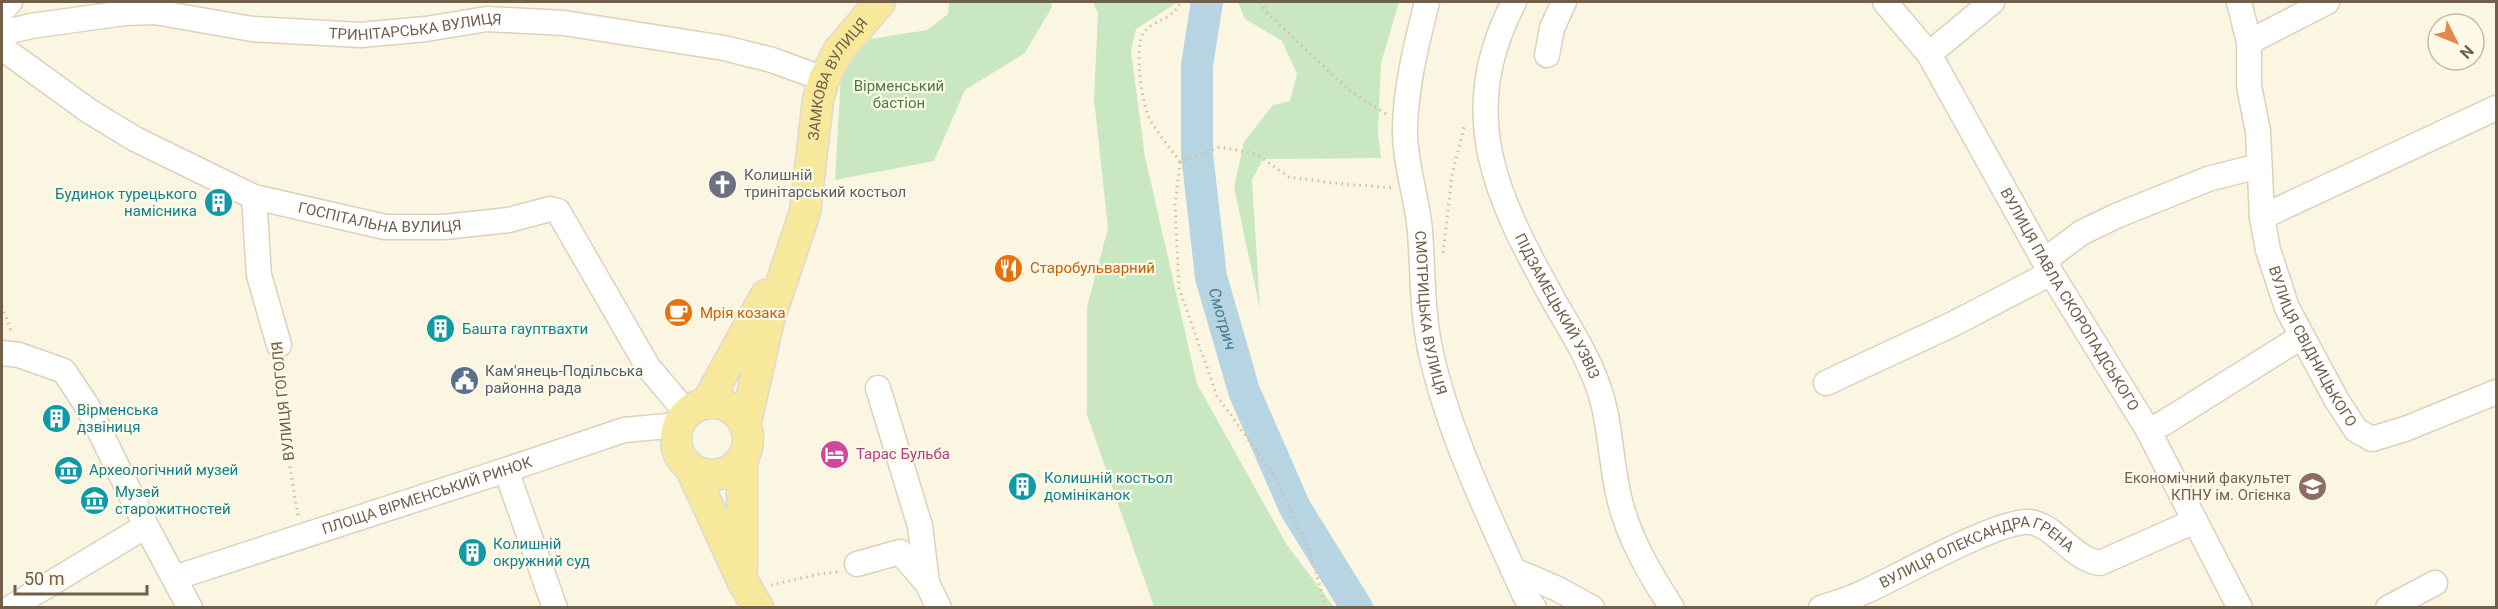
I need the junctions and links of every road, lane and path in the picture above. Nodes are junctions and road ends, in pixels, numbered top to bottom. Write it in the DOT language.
graph roads {
  1 [pos="10,2"];
  2 [pos="880,2"];
  3 [pos="1180,2"];
  4 [pos="1260,2"];
  5 [pos="1427,2"];
  6 [pos="1514,2"];
  7 [pos="1564,2"];
  8 [pos="1885,2"];
  9 [pos="1992,2"];
  10 [pos="2239,2"];
  11 [pos="2327,2"];
  12 [pos="2,11"];
  13 [pos="2,33"];
  14 [pos="2249,42"];
  15 [pos="2,48"];
  16 [pos="1929,54"];
  17 [pos="1547,55"];
  18 [pos="824,79"];
  19 [pos="1486,89"];
  20 [pos="2496,108"];
  21 [pos="1405,127"];
  22 [pos="1180,162"];
  23 [pos="2259,166"];
  24 [pos="1413,189"];
  25 [pos="254,197"];
  26 [pos="2262,217"];
  27 [pos="799,235"];
  28 [pos="2048,267"];
  29 [pos="1421,271"];
  30 [pos="2,306"];
  31 [pos="2301,337"];
  32 [pos="279,345"];
  33 [pos="10,354"];
  34 [pos="1826,383"];
  35 [pos="878,388"];
  36 [pos="2496,392"];
  37 [pos="691,414"];
  38 [pos="745,426"];
  39 [pos="2148,430"];
  40 [pos="742,459"];
  41 [pos="691,469"];
  42 [pos="506,470"];
  43 [pos="2195,521"];
  44 [pos="146,526"];
  45 [pos="301,536"];
  46 [pos="857,564"];
  47 [pos="1513,570"];
  48 [pos="174,578"];
  49 [pos="742,580"];
  50 [pos="927,583"];
  51 [pos="2435,583"];
  52 [pos="10,608"];
  53 [pos="190,608"];
  54 [pos="555,608"];
  55 [pos="758,608"];
  56 [pos="939,608"];
  57 [pos="1326,608"];
  58 [pos="1534,608"];
  59 [pos="1592,608"];
  60 [pos="1672,608"];
  61 [pos="1821,608"];
  62 [pos="2240,608"];
  63 [pos="2388,608"];
  1 -- 12 [label="street"];
  2 -- 18 [label="main road, ЗАМКОВА ВУЛИЦЯ"];
  3 -- 22 [label="path"];
  4 -- 21 [label="path"];
  5 -- 21 [label="street, СМОТРИЦЬКА ВУЛИЦЯ"];
  6 -- 19 [label="street, ПІДЗАМЕЦЬКИЙ УЗВІЗ"];
  7 -- 17 [label="street"];
  8 -- 16 [label="street, ВУЛИЦЯ ПАВЛА СКОРОПАДСЬКОГО"];
  9 -- 16 [label="street"];
  10 -- 14 [label="street, ВУЛИЦЯ СВІДНИЦЬКОГО"];
  11 -- 14 [label="street"];
  13 -- 18 [label="street, ТРИНІТАРСЬКА ВУЛИЦЯ"];
  14 -- 23 [label="street, ВУЛИЦЯ СВІДНИЦЬКОГО"];
  15 -- 25 [label="street, ГОСПІТАЛЬНА ВУЛИЦЯ"];
  16 -- 28 [label="street, ВУЛИЦЯ ПАВЛА СКОРОПАДСЬКОГО"];
  18 -- 27 [label="main road, ЗАМКОВА ВУЛИЦЯ"];
  19 -- 29 [label="path"];
  19 -- 60 [label="street, ПІДЗАМЕЦЬКИЙ УЗВІЗ"];
  20 -- 26 [label="street"];
  21 -- 24 [label="street, СМОТРИЦЬКА ВУЛИЦЯ"];
  22 -- 24 [label="path"];
  22 -- 57 [label="path"];
  23 -- 26 [label="street, ВУЛИЦЯ СВІДНИЦЬКОГО"];
  23 -- 28 [label="street"];
  24 -- 29 [label="street, СМОТРИЦЬКА ВУЛИЦЯ"];
  25 -- 32 [label="street, ВУЛИЦЯ ГОГОЛЯ"];
  25 -- 37 [label="street, ГОСПІТАЛЬНА ВУЛИЦЯ"];
  26 -- 31 [label="street, ВУЛИЦЯ СВІДНИЦЬКОГО"];
  27 -- 37 [label="main road, ЗАМКОВА ВУЛИЦЯ"];
  27 -- 38 [label="main road, ЗАМКОВА ВУЛИЦЯ"];
  28 -- 34 [label="street"];
  28 -- 39 [label="street, ВУЛИЦЯ ПАВЛА СКОРОПАДСЬКОГО"];
  29 -- 47 [label="street, СМОТРИЦЬКА ВУЛИЦЯ"];
  30 -- 33 [label="path"];
  31 -- 36 [label="street, ВУЛИЦЯ СВІДНИЦЬКОГО"];
  31 -- 39 [label="street"];
  32 -- 45 [label="path, ВУЛИЦЯ ГОГОЛЯ"];
  33 -- 44 [label="street"];
  35 -- 50 [label="street"];
  37 -- 38 [label="main road"];
  37 -- 41 [label="main road"];
  37 -- 42 [label="street, ПЛОЩА ВІРМЕНСЬКИЙ РИНОК"];
  38 -- 40 [label="main road"];
  39 -- 43 [label="street, ВУЛИЦЯ ПАВЛА СКОРОПАДСЬКОГО"];
  40 -- 41 [label="main road"];
  40 -- 49 [label="main road"];
  41 -- 49 [label="main road"];
  42 -- 45 [label="street, ПЛОЩА ВІРМЕНСЬКИЙ РИНОК"];
  42 -- 54 [label="street"];
  43 -- 61 [label="street, ВУЛИЦЯ ОЛЕКСАНДРА ГРЕНА"];
  43 -- 62 [label="street, ВУЛИЦЯ ПАВЛА СКОРОПАДСЬКОГО"];
  44 -- 48 [label="street"];
  44 -- 52 [label="street"];
  45 -- 48 [label="street, ПЛОЩА ВІРМЕНСЬКИЙ РИНОК"];
  46 -- 50 [label="street"];
  47 -- 58 [label="street, СМОТРИЦЬКА ВУЛИЦЯ"];
  47 -- 59 [label="street"];
  48 -- 53 [label="street"];
  49 -- 55 [label="main road"];
  50 -- 56 [label="street"];
  51 -- 63 [label="street"];
}
